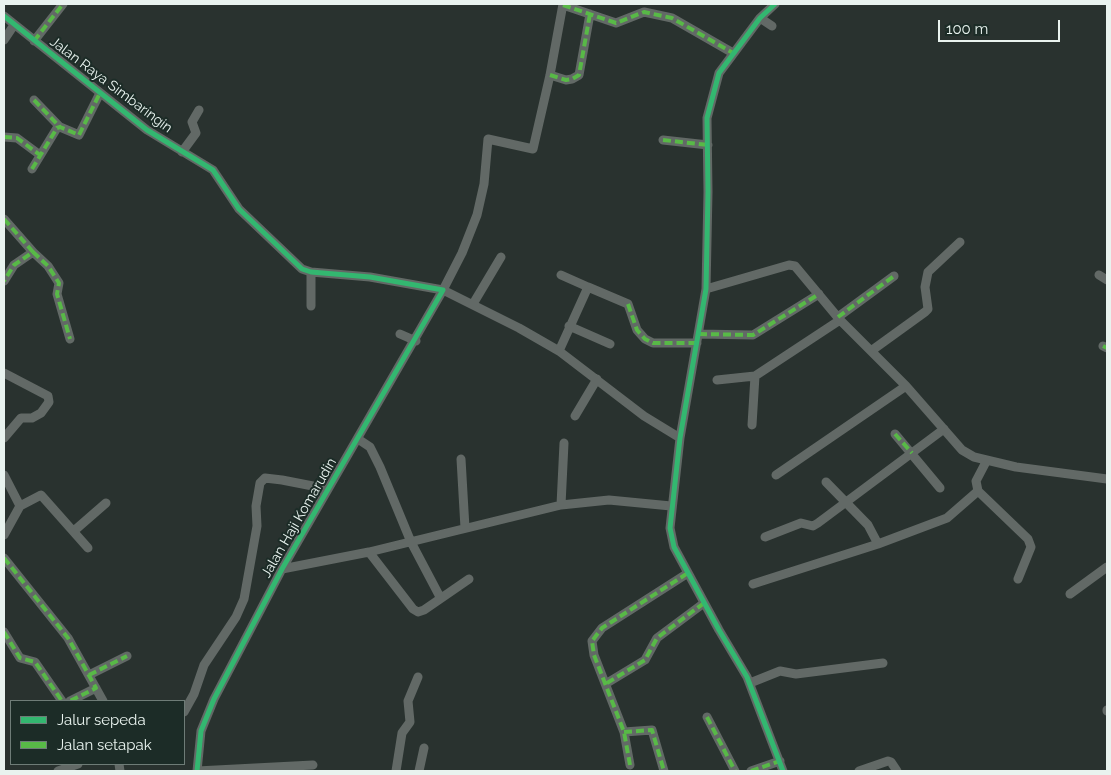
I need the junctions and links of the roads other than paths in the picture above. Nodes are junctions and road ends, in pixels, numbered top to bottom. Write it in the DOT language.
graph roads {
  1 [pos="63,4"];
  2 [pos="563,4"];
  3 [pos="775,4"];
  4 [pos="590,14"];
  5 [pos="4,16"];
  6 [pos="760,18"];
  7 [pos="14,25"];
  8 [pos="772,26"];
  9 [pos="4,40"];
  10 [pos="34,41"];
  11 [pos="733,53"];
  12 [pos="550,75"];
  13 [pos="100,93"];
  14 [pos="34,100"];
  15 [pos="199,110"];
  16 [pos="60,127"];
  17 [pos="4,137"];
  18 [pos="664,140"];
  19 [pos="708,145"];
  20 [pos="182,152"];
  21 [pos="40,155"];
  22 [pos="32,169"];
  23 [pos="4,219"];
  24 [pos="960,242"];
  25 [pos="33,252"];
  26 [pos="501,257"];
  27 [pos="311,272"];
  28 [pos="561,274"];
  29 [pos="1098,275"];
  30 [pos="894,276"];
  31 [pos="1107,280"];
  32 [pos="4,281"];
  33 [pos="588,287"];
  34 [pos="438,289"];
  35 [pos="706,289"];
  36 [pos="819,294"];
  37 [pos="473,304"];
  38 [pos="311,306"];
  39 [pos="839,319"];
  40 [pos="569,326"];
  41 [pos="699,334"];
  42 [pos="70,338"];
  43 [pos="697,343"];
  44 [pos="610,344"];
  45 [pos="559,351"];
  46 [pos="870,351"];
  47 [pos="4,373"];
  48 [pos="755,376"];
  49 [pos="597,379"];
  50 [pos="717,380"];
  51 [pos="906,386"];
  52 [pos="574,416"];
  53 [pos="752,425"];
  54 [pos="944,429"];
  55 [pos="895,434"];
  56 [pos="4,438"];
  57 [pos="680,438"];
  58 [pos="358,439"];
  59 [pos="564,443"];
  60 [pos="912,453"];
  61 [pos="461,459"];
  62 [pos="987,460"];
  63 [pos="4,474"];
  64 [pos="776,475"];
  65 [pos="1107,479"];
  66 [pos="826,482"];
  67 [pos="940,488"];
  68 [pos="322,489"];
  69 [pos="978,491"];
  70 [pos="845,502"];
  71 [pos="106,503"];
  72 [pos="561,505"];
  73 [pos="20,506"];
  74 [pos="671,506"];
  75 [pos="465,528"];
  76 [pos="75,530"];
  77 [pos="4,535"];
  78 [pos="765,537"];
  79 [pos="411,542"];
  80 [pos="878,544"];
  81 [pos="88,548"];
  82 [pos="368,552"];
  83 [pos="4,558"];
  84 [pos="1107,567"];
  85 [pos="282,569"];
  86 [pos="688,573"];
  87 [pos="469,579"];
  88 [pos="1018,579"];
  89 [pos="753,584"];
  90 [pos="1070,594"];
  91 [pos="440,597"];
  92 [pos="704,603"];
  93 [pos="4,632"];
  94 [pos="127,656"];
  95 [pos="883,662"];
  96 [pos="89,675"];
  97 [pos="418,677"];
  98 [pos="606,683"];
  99 [pos="750,683"];
  100 [pos="96,688"];
  101 [pos="61,700"];
  102 [pos="72,700"];
  103 [pos="102,700"];
  104 [pos="185,710"];
  105 [pos="707,717"];
  106 [pos="624,732"];
  107 [pos="424,748"];
  108 [pos="780,761"];
  109 [pos="75,765"];
  110 [pos="313,765"];
  111 [pos="630,765"];
  112 [pos="58,771"];
  113 [pos="197,771"];
  114 [pos="396,771"];
  115 [pos="419,771"];
  116 [pos="664,771"];
  117 [pos="735,771"];
  118 [pos="751,771"];
  119 [pos="783,771"];
  120 [pos="859,771"];
  121 [pos="897,771"];
  1 -- 10 [label="street"];
  2 -- 4 [label="street"];
  2 -- 12 [label="street"];
  3 -- 6 [label="street"];
  4 -- 11 [label="street"];
  4 -- 12 [label="street"];
  5 -- 7 [label="street, Jalan Raya Simbaringin"];
  6 -- 8 [label="street"];
  6 -- 11 [label="street"];
  7 -- 9 [label="street"];
  7 -- 10 [label="street, Jalan Raya Simbaringin"];
  10 -- 13 [label="street, Jalan Raya Simbaringin"];
  11 -- 19 [label="street"];
  12 -- 34 [label="street, Jalan Haji Komarudin"];
  13 -- 16 [label="street"];
  13 -- 20 [label="street, Jalan Raya Simbaringin"];
  14 -- 16 [label="street"];
  15 -- 20 [label="street"];
  16 -- 21 [label="street"];
  17 -- 21 [label="street"];
  18 -- 19 [label="street"];
  19 -- 35 [label="street"];
  20 -- 27 [label="street, Jalan Raya Simbaringin"];
  21 -- 22 [label="street"];
  23 -- 25 [label="street"];
  24 -- 46 [label="street"];
  25 -- 32 [label="street"];
  25 -- 42 [label="street"];
  26 -- 37 [label="street"];
  27 -- 34 [label="street, Jalan Raya Simbaringin"];
  27 -- 38 [label="street"];
  28 -- 33 [label="street"];
  29 -- 31 [label="street"];
  30 -- 39 [label="street"];
  33 -- 40 [label="street"];
  33 -- 43 [label="street"];
  34 -- 37 [label="street, Jalan Raya Simbaringin"];
  34 -- 58 [label="street, Jalan Haji Komarudin"];
  35 -- 36 [label="street"];
  35 -- 41 [label="street"];
  36 -- 39 [label="street"];
  36 -- 41 [label="street"];
  37 -- 45 [label="street, Jalan Raya Simbaringin"];
  39 -- 46 [label="street"];
  39 -- 48 [label="street"];
  40 -- 44 [label="street"];
  40 -- 45 [label="street"];
  41 -- 43 [label="street"];
  43 -- 57 [label="street"];
  45 -- 49 [label="street, Jalan Raya Simbaringin"];
  46 -- 51 [label="street"];
  47 -- 56 [label="street"];
  48 -- 50 [label="street"];
  48 -- 53 [label="street"];
  49 -- 52 [label="street"];
  49 -- 57 [label="street, Jalan Raya Simbaringin"];
  51 -- 54 [label="street"];
  51 -- 64 [label="street"];
  54 -- 60 [label="street"];
  54 -- 62 [label="street"];
  55 -- 60 [label="street"];
  57 -- 74 [label="street"];
  58 -- 68 [label="street, Jalan Haji Komarudin"];
  58 -- 79 [label="street"];
  59 -- 72 [label="street"];
  60 -- 67 [label="street"];
  60 -- 70 [label="street"];
  61 -- 75 [label="street"];
  62 -- 65 [label="street"];
  62 -- 69 [label="street"];
  63 -- 73 [label="street"];
  66 -- 70 [label="street"];
  68 -- 85 [label="street, Jalan Haji Komarudin"];
  68 -- 104 [label="street"];
  69 -- 80 [label="street"];
  69 -- 88 [label="street"];
  70 -- 78 [label="street"];
  70 -- 80 [label="street"];
  71 -- 76 [label="street"];
  72 -- 74 [label="street"];
  72 -- 75 [label="street"];
  73 -- 76 [label="street"];
  73 -- 77 [label="street"];
  74 -- 86 [label="street"];
  75 -- 79 [label="street"];
  76 -- 81 [label="street"];
  79 -- 82 [label="street"];
  79 -- 91 [label="street"];
  80 -- 89 [label="street"];
  82 -- 85 [label="street"];
  82 -- 91 [label="street"];
  83 -- 96 [label="street"];
  84 -- 90 [label="street"];
  85 -- 113 [label="street, Jalan Haji Komarudin"];
  86 -- 92 [label="street"];
  86 -- 98 [label="street"];
  87 -- 91 [label="street"];
  92 -- 98 [label="street"];
  92 -- 99 [label="street"];
  93 -- 101 [label="street"];
  94 -- 96 [label="street"];
  95 -- 99 [label="street"];
  96 -- 100 [label="street"];
  97 -- 114 [label="street"];
  98 -- 106 [label="street"];
  99 -- 108 [label="street"];
  100 -- 102 [label="street"];
  100 -- 103 [label="street"];
  105 -- 117 [label="street"];
  106 -- 111 [label="street"];
  106 -- 116 [label="street"];
  107 -- 115 [label="street"];
  108 -- 118 [label="street"];
  108 -- 119 [label="street"];
  109 -- 112 [label="street"];
  110 -- 113 [label="street"];
  120 -- 121 [label="street"];
}
